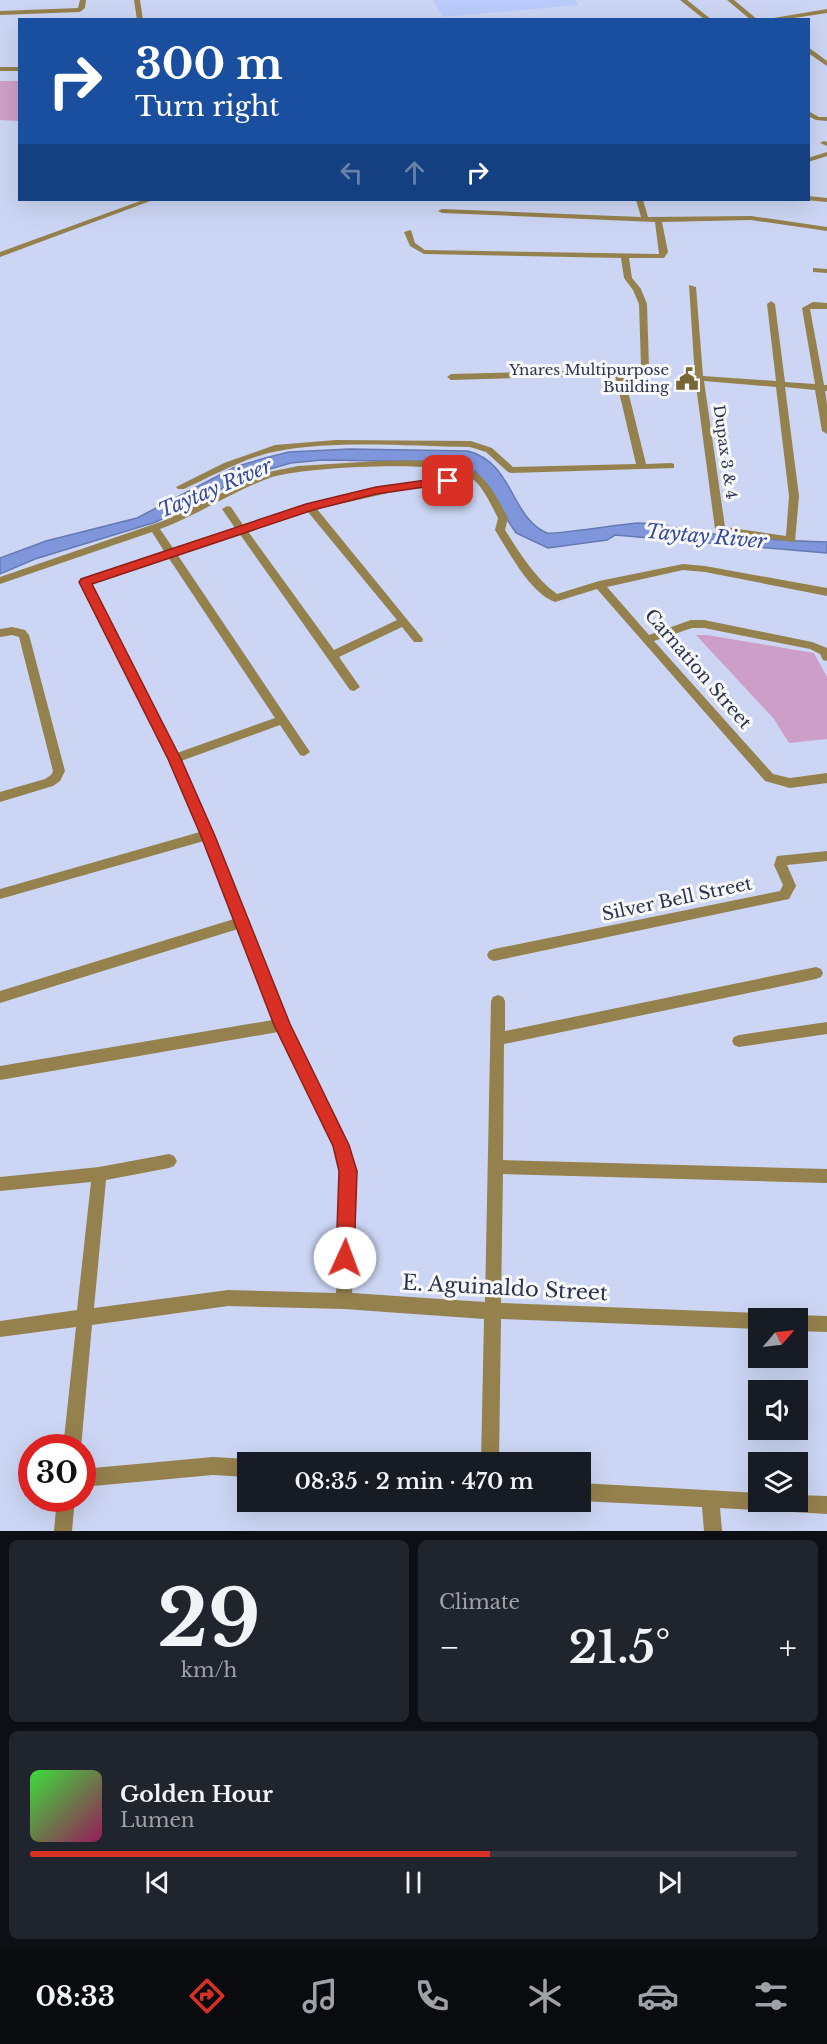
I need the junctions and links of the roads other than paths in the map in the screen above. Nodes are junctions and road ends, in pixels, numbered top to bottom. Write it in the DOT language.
graph roads {
  1 [pos="83,0"];
  2 [pos="137,0"];
  3 [pos="683,0"];
  4 [pos="730,0"];
  5 [pos="827,11"];
  6 [pos="0,13"];
  7 [pos="140,18"];
  8 [pos="707,18"];
  9 [pos="752,18"];
  10 [pos="779,18"];
  11 [pos="810,51"];
  12 [pos="827,64"];
  13 [pos="0,69"];
  14 [pos="18,69"];
  15 [pos="810,114"];
  16 [pos="827,119"];
  17 [pos="827,154"];
  18 [pos="810,159"];
  19 [pos="827,190"];
  20 [pos="823,200"];
  21 [pos="146,201"];
  22 [pos="640,201"];
  23 [pos="441,211"];
  24 [pos="645,219"];
  25 [pos="658,220"];
  26 [pos="827,229"];
  27 [pos="408,232"];
  28 [pos="0,255"];
  29 [pos="625,256"];
  30 [pos="816,270"];
  31 [pos="827,271"];
  32 [pos="692,287"];
  33 [pos="771,304"];
  34 [pos="827,306"];
  35 [pos="619,374"];
  36 [pos="451,377"];
  37 [pos="699,378"];
  38 [pos="782,385"];
  39 [pos="823,388"];
  40 [pos="827,430"];
  41 [pos="642,466"];
  42 [pos="671,466"];
  43 [pos="448,481"];
  44 [pos="181,487"];
  45 [pos="310,507"];
  46 [pos="227,509"];
  47 [pos="242,530"];
  48 [pos="156,531"];
  49 [pos="171,554"];
  50 [pos="0,581"];
  51 [pos="599,585"];
  52 [pos="827,592"];
  53 [pos="402,622"];
  54 [pos="0,633"];
  55 [pos="418,639"];
  56 [pos="648,639"];
  57 [pos="333,656"];
  58 [pos="827,657"];
  59 [pos="354,687"];
  60 [pos="282,720"];
  61 [pos="304,752"];
  62 [pos="174,759"];
  63 [pos="827,778"];
  64 [pos="0,796"];
  65 [pos="208,836"];
  66 [pos="827,856"];
  67 [pos="0,893"];
  68 [pos="243,922"];
  69 [pos="494,956"];
  70 [pos="816,973"];
  71 [pos="0,997"];
  72 [pos="498,1001"];
  73 [pos="282,1025"];
  74 [pos="827,1028"];
  75 [pos="497,1039"];
  76 [pos="739,1041"];
  77 [pos="0,1073"];
  78 [pos="169,1161"];
  79 [pos="495,1167"];
  80 [pos="99,1174"];
  81 [pos="827,1176"];
  82 [pos="0,1185"];
  83 [pos="344,1301"];
  84 [pos="492,1311"];
  85 [pos="85,1317"];
  86 [pos="748,1321"];
  87 [pos="808,1323"];
  88 [pos="827,1324"];
  89 [pos="0,1329"];
  90 [pos="73,1434"];
  91 [pos="490,1452"];
  92 [pos="237,1467"];
  93 [pos="96,1477"];
  94 [pos="591,1493"];
  95 [pos="710,1500"];
  96 [pos="827,1505"];
  97 [pos="65,1512"];
  98 [pos="63,1531"];
  99 [pos="713,1531"];
  1 -- 6 [label="street"];
  2 -- 7 [label="street"];
  3 -- 8 [label="street"];
  4 -- 9 [label="street"];
  5 -- 10 [label="street"];
  11 -- 12 [label="street"];
  13 -- 14 [label="street"];
  15 -- 16 [label="street"];
  17 -- 18 [label="street"];
  19 -- 20 [label="street"];
  21 -- 28 [label="street"];
  22 -- 24 [label="street"];
  23 -- 24 [label="street"];
  24 -- 25 [label="street"];
  25 -- 26 [label="street"];
  25 -- 29 [label="street"];
  27 -- 29 [label="street"];
  29 -- 35 [label="street"];
  30 -- 31 [label="street"];
  32 -- 37 [label="street, Dupax 3 & 4"];
  33 -- 38 [label="street, Dupax 3 & 4"];
  34 -- 39 [label="street"];
  35 -- 36 [label="street"];
  35 -- 41 [label="street"];
  37 -- 38 [label="street"];
  37 -- 38 [label="street, Dupax 3 & 4"];
  38 -- 39 [label="street"];
  39 -- 40 [label="street"];
  41 -- 42 [label="street"];
  41 -- 44 [label="street"];
  43 -- 45 [label="street"];
  45 -- 47 [label="street"];
  45 -- 53 [label="street"];
  46 -- 47 [label="street"];
  47 -- 49 [label="street"];
  47 -- 57 [label="street"];
  48 -- 49 [label="street"];
  49 -- 60 [label="street"];
  49 -- 62 [label="street"];
  50 -- 51 [label="street"];
  51 -- 52 [label="street"];
  51 -- 56 [label="street, Carnation Street"];
  53 -- 55 [label="street"];
  53 -- 57 [label="street"];
  54 -- 64 [label="street"];
  56 -- 58 [label="street"];
  56 -- 63 [label="street, Carnation Street"];
  57 -- 59 [label="street"];
  60 -- 61 [label="street"];
  60 -- 62 [label="street"];
  62 -- 65 [label="street"];
  65 -- 67 [label="street"];
  65 -- 68 [label="street"];
  66 -- 69 [label="street, Silver Bell Street"];
  68 -- 71 [label="street"];
  68 -- 73 [label="street"];
  70 -- 75 [label="street"];
  72 -- 75 [label="street"];
  73 -- 77 [label="street"];
  73 -- 83 [label="street"];
  74 -- 76 [label="street"];
  75 -- 79 [label="street"];
  78 -- 80 [label="street"];
  79 -- 81 [label="street"];
  79 -- 84 [label="street"];
  80 -- 82 [label="street"];
  80 -- 85 [label="street"];
  83 -- 84 [label="street, E. Aguinaldo Street"];
  83 -- 85 [label="street, E. Aguinaldo Street"];
  84 -- 86 [label="street, E. Aguinaldo Street"];
  84 -- 91 [label="street"];
  85 -- 89 [label="street, E. Aguinaldo Street"];
  85 -- 90 [label="street"];
  87 -- 88 [label="street"];
  92 -- 93 [label="street"];
  94 -- 95 [label="street"];
  95 -- 96 [label="street"];
  95 -- 99 [label="street"];
  97 -- 98 [label="street"];
}
